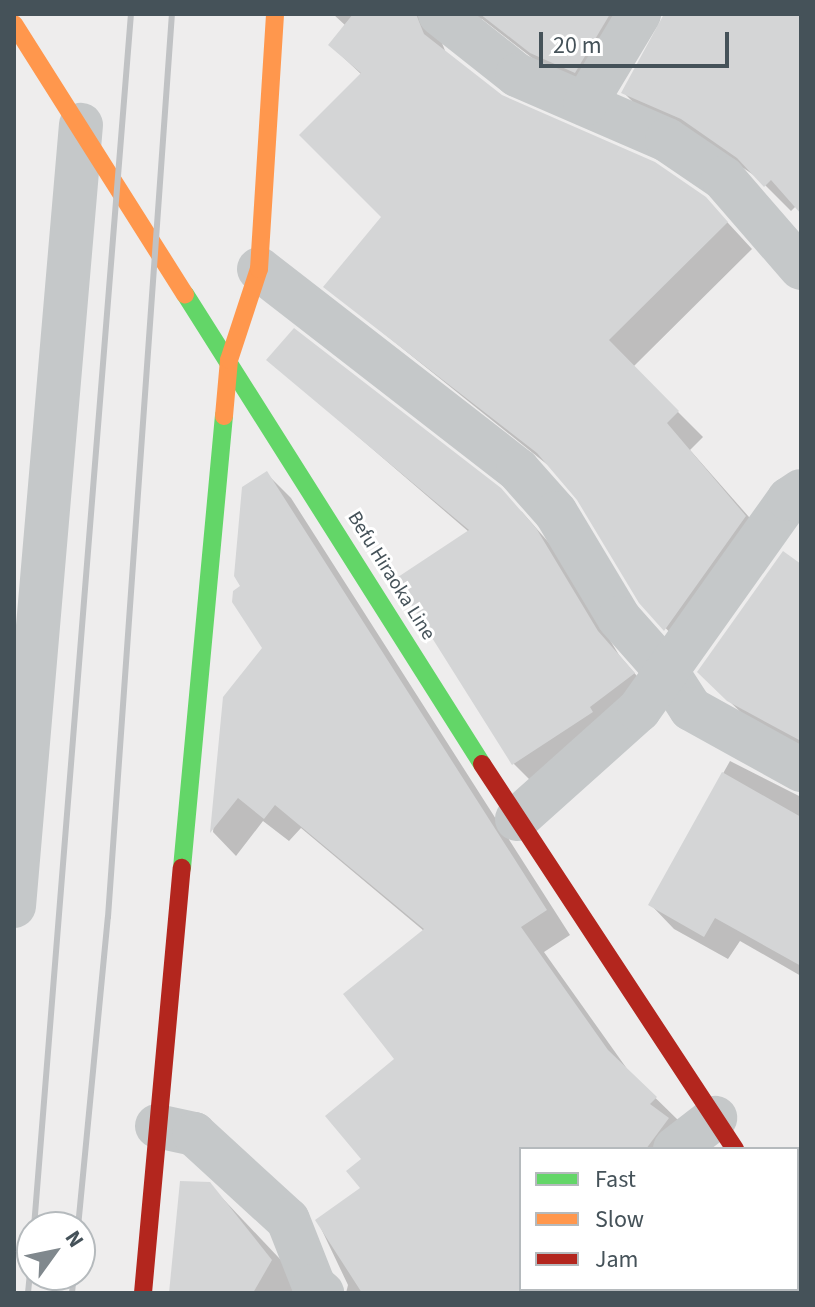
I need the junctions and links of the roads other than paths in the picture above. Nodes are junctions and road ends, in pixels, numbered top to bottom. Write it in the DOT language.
graph roads {
  1 [pos="275,14"];
  2 [pos="440,14"];
  3 [pos="639,14"];
  4 [pos="14,24"];
  5 [pos="585,104"];
  6 [pos="81,125"];
  7 [pos="801,268"];
  8 [pos="259,269"];
  9 [pos="229,360"];
  10 [pos="801,491"];
  11 [pos="667,672"];
  12 [pos="801,770"];
  13 [pos="517,819"];
  14 [pos="14,906"];
  15 [pos="157,1126"];
  16 [pos="725,1134"];
  17 [pos="682,1147"];
  18 [pos="143,1293"];
  19 [pos="322,1293"];
  1 -- 8 [label="main road"];
  2 -- 5 [label="street"];
  3 -- 5 [label="street"];
  4 -- 6 [label="main road, Befu Hiraoka Line"];
  5 -- 7 [label="street"];
  6 -- 9 [label="main road, Befu Hiraoka Line"];
  6 -- 14 [label="street"];
  8 -- 9 [label="main road"];
  8 -- 11 [label="street"];
  9 -- 13 [label="main road, Befu Hiraoka Line"];
  9 -- 15 [label="main road"];
  10 -- 11 [label="street"];
  11 -- 12 [label="street"];
  11 -- 13 [label="street"];
  13 -- 16 [label="main road, Befu Hiraoka Line"];
  15 -- 18 [label="main road"];
  15 -- 19 [label="street"];
  16 -- 17 [label="street"];
}
